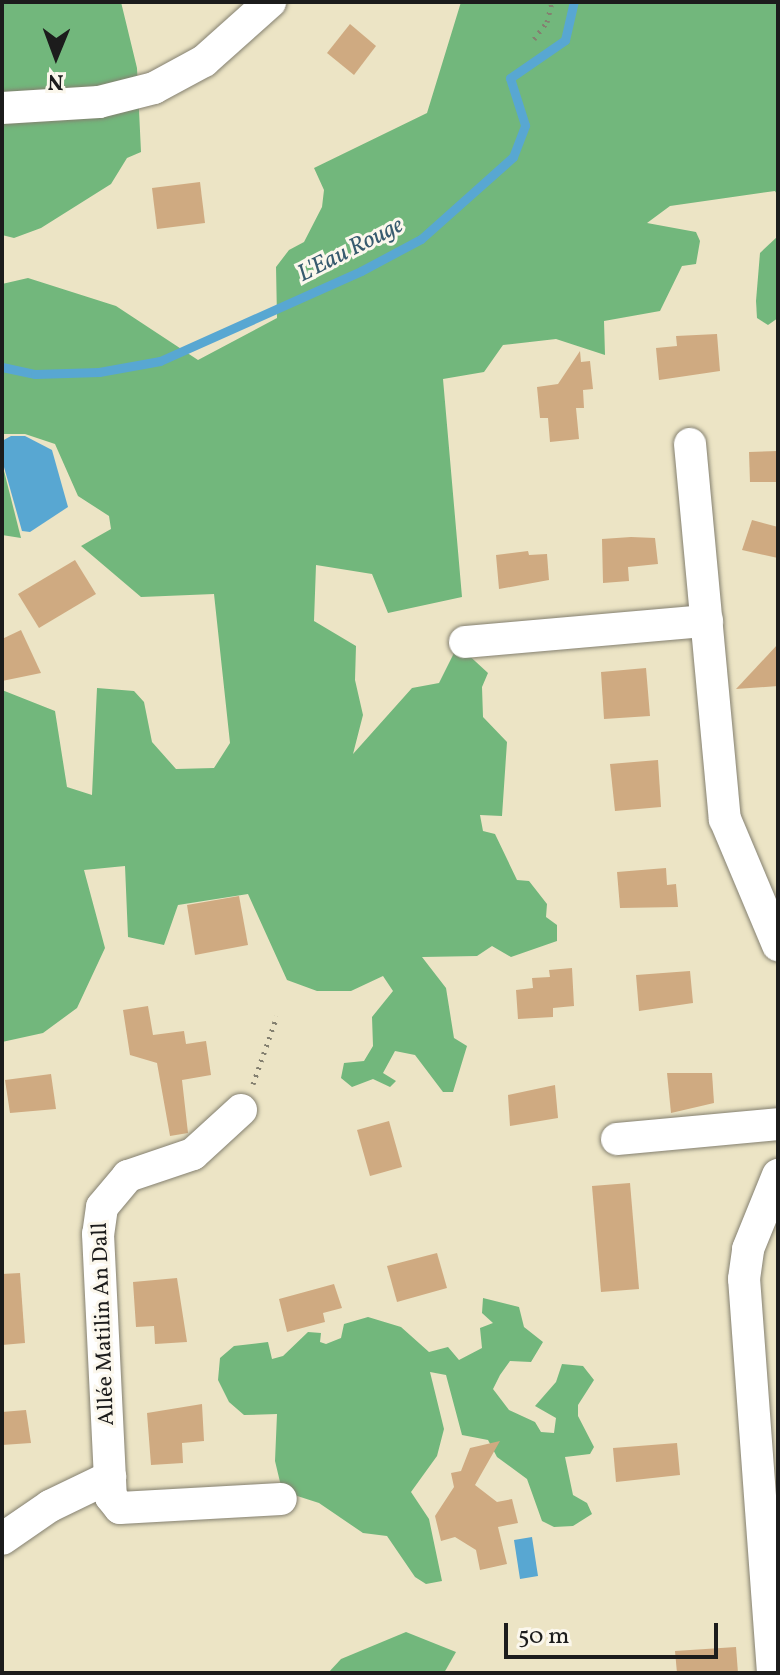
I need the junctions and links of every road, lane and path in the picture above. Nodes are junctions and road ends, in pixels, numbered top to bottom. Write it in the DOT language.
graph roads {
  1 [pos="270,2"];
  2 [pos="552,2"];
  3 [pos="534,39"];
  4 [pos="2,108"];
  5 [pos="690,444"];
  6 [pos="707,621"];
  7 [pos="465,642"];
  8 [pos="778,945"];
  9 [pos="277,1016"];
  10 [pos="241,1110"];
  11 [pos="778,1124"];
  12 [pos="617,1139"];
  13 [pos="778,1175"];
  14 [pos="110,1477"];
  15 [pos="281,1499"];
  16 [pos="2,1539"];
  17 [pos="773,1673"];
  1 -- 4 [label="street"];
  2 -- 3 [label="path"];
  5 -- 6 [label="street"];
  6 -- 7 [label="street"];
  6 -- 8 [label="street"];
  9 -- 10 [label="path"];
  10 -- 14 [label="street, Allée Matilin An Dall"];
  11 -- 12 [label="street"];
  13 -- 17 [label="street"];
  14 -- 15 [label="street, Allée Matilin An Dall"];
  14 -- 16 [label="street"];
}
